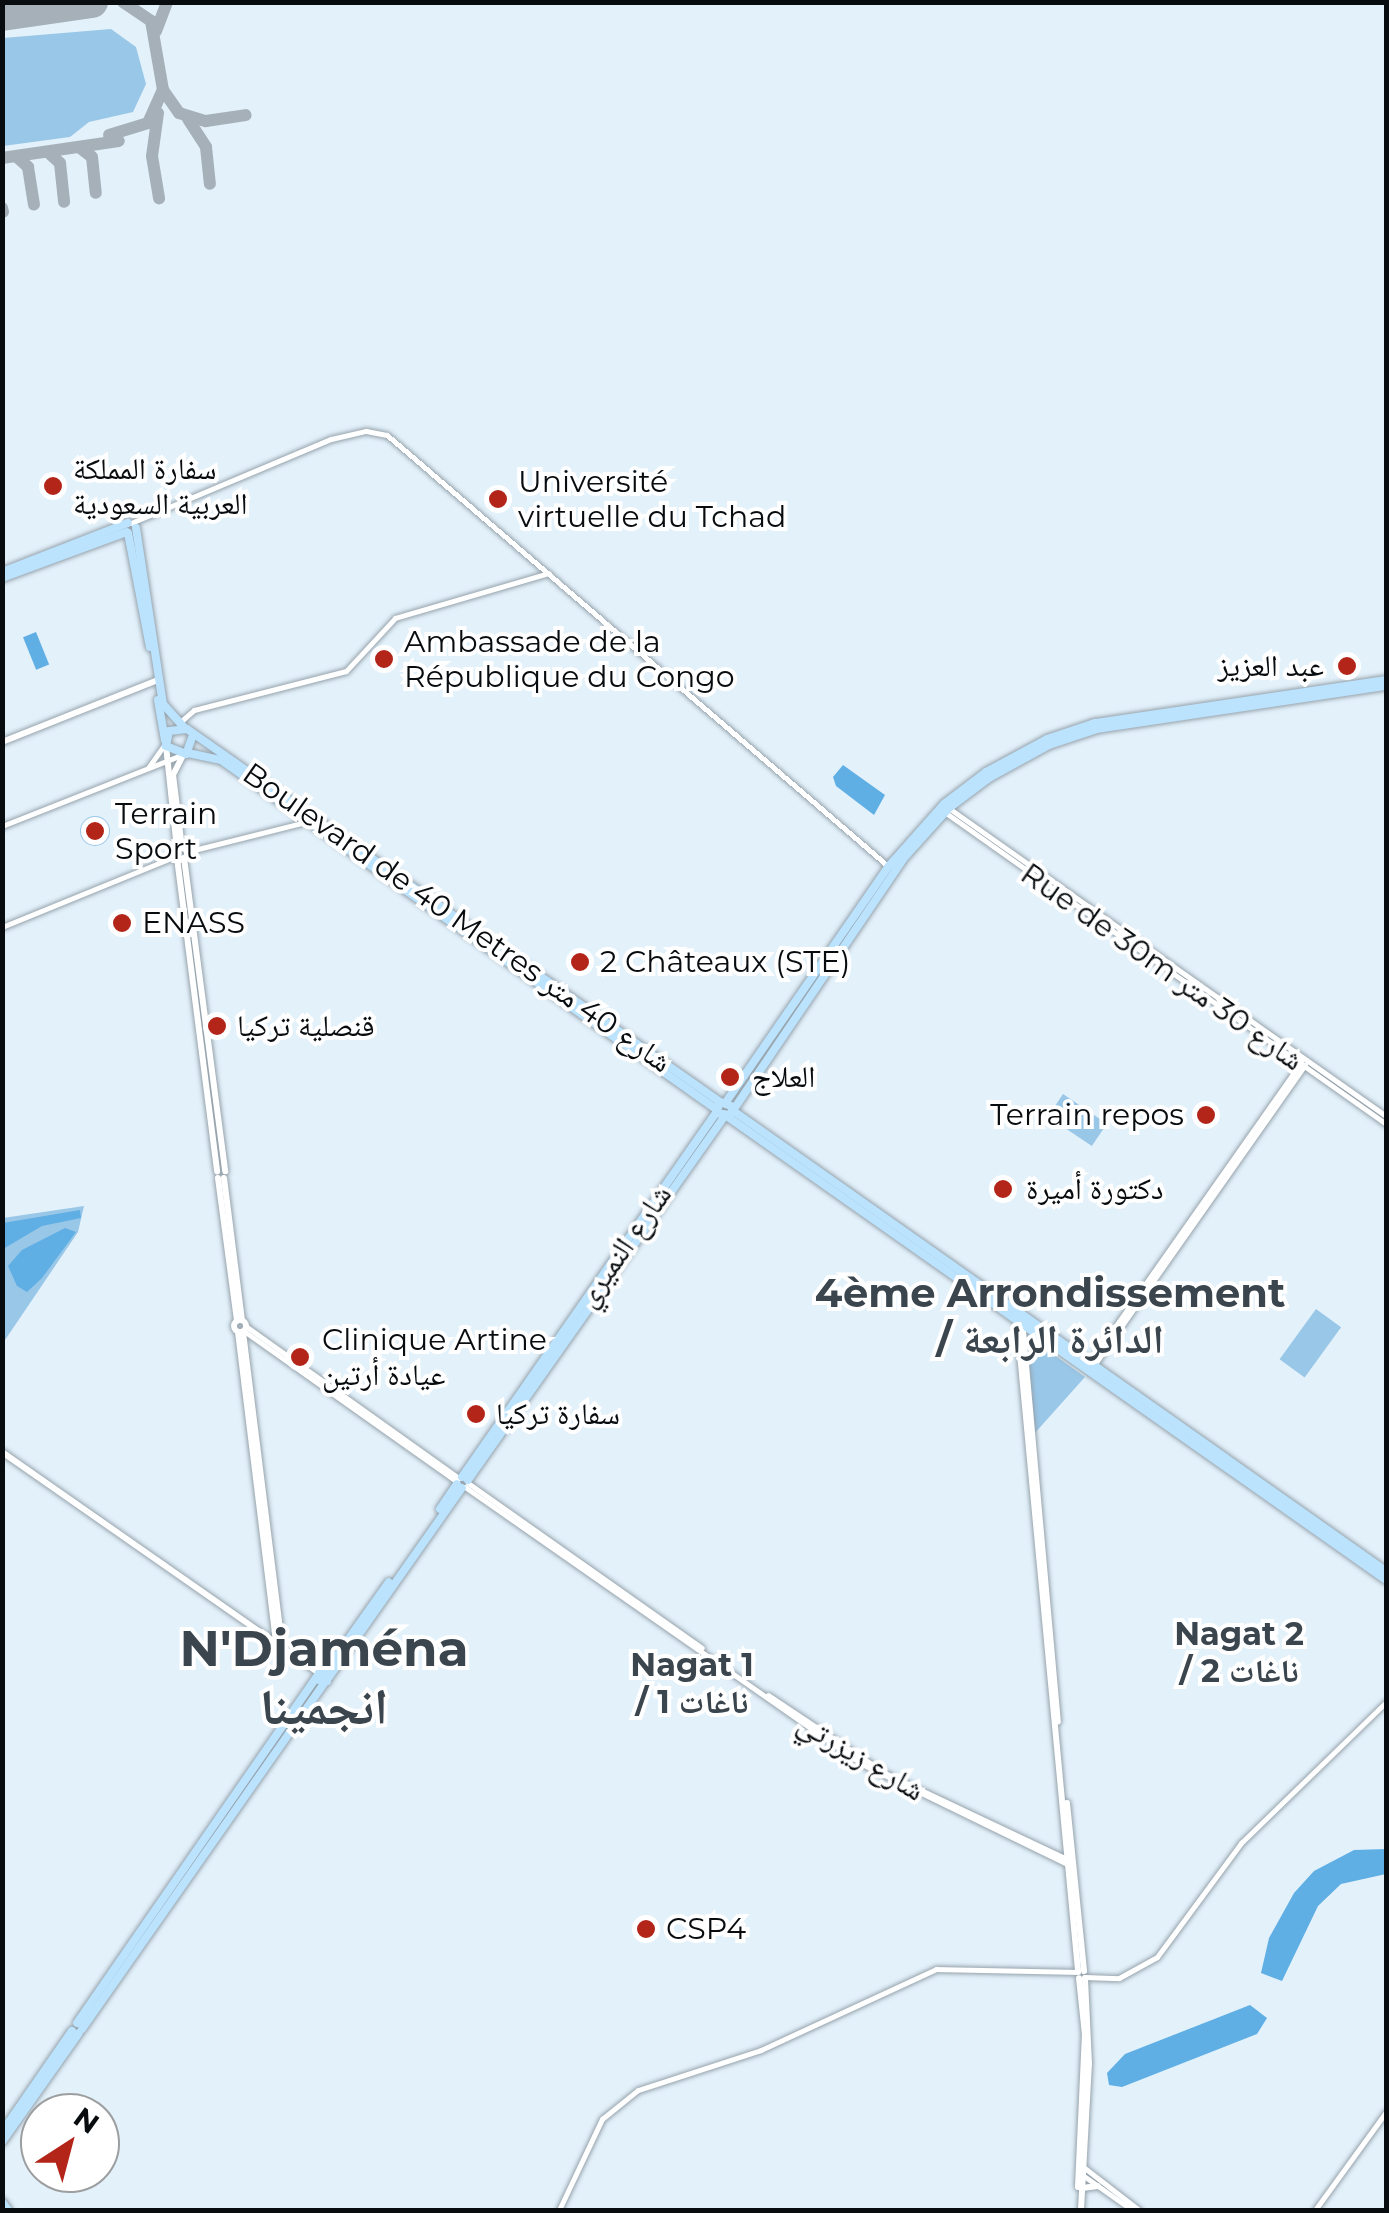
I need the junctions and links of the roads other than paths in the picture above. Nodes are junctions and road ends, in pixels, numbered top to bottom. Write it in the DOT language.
graph roads {
  1 [pos="129,528"];
  2 [pos="549,573"];
  3 [pos="2,575"];
  4 [pos="155,681"];
  5 [pos="1386,683"];
  6 [pos="186,729"];
  7 [pos="2,742"];
  8 [pos="165,742"];
  9 [pos="183,754"];
  10 [pos="166,763"];
  11 [pos="146,769"];
  12 [pos="944,808"];
  13 [pos="310,820"];
  14 [pos="2,826"];
  15 [pos="180,853"];
  16 [pos="892,868"];
  17 [pos="2,926"];
  18 [pos="1303,1062"];
  19 [pos="724,1110"];
  20 [pos="1386,1120"];
  21 [pos="1019,1318"];
  22 [pos="242,1327"];
  23 [pos="1092,1369"];
  24 [pos="2,1452"];
  25 [pos="462,1482"];
  26 [pos="1386,1571"];
  27 [pos="1386,1580"];
  28 [pos="279,1645"];
  29 [pos="324,1677"];
  30 [pos="1386,1702"];
  31 [pos="1070,1863"];
  32 [pos="1080,1974"];
  33 [pos="78,2029"];
  34 [pos="1386,2112"];
  35 [pos="2,2132"];
  36 [pos="2,2142"];
  37 [pos="1081,2170"];
  38 [pos="1098,2186"];
  39 [pos="1082,2188"];
  40 [pos="2,2202"];
  41 [pos="8,2210"];
  42 [pos="559,2210"];
  43 [pos="1078,2210"];
  44 [pos="1132,2210"];
  45 [pos="1140,2210"];
  46 [pos="1314,2210"];
  1 -- 2 [label="street"];
  1 -- 3 [label="main road"];
  1 -- 4 [label="main road"];
  1 -- 6 [label="main road"];
  2 -- 6 [label="street"];
  2 -- 16 [label="street"];
  4 -- 7 [label="main road"];
  4 -- 8 [label="main road"];
  5 -- 12 [label="main road, شارع النميري"];
  6 -- 8 [label="main road"];
  6 -- 9 [label="main road"];
  6 -- 13 [label="main road, Boulevard de 40 Metres شارع 40 متر"];
  8 -- 9 [label="main road, Boulevard de 40 Metres شارع 40 متر"];
  8 -- 10 [label="main road"];
  8 -- 11 [label="street"];
  9 -- 10 [label="street"];
  9 -- 13 [label="main road, Boulevard de 40 Metres شارع 40 متر"];
  9 -- 15 [label="main road"];
  10 -- 11 [label="street"];
  10 -- 15 [label="main road"];
  11 -- 14 [label="street"];
  12 -- 16 [label="main road, شارع النميري"];
  12 -- 18 [label="street, Rue de 30m شارع 30 متر"];
  13 -- 15 [label="street"];
  13 -- 19 [label="main road, Boulevard de 40 Metres شارع 40 متر"];
  15 -- 17 [label="street"];
  15 -- 22 [label="main road"];
  16 -- 19 [label="main road, شارع النميري"];
  18 -- 20 [label="street, Rue de 30m شارع 30 متر"];
  18 -- 23 [label="street"];
  19 -- 21 [label="main road, Boulevard de 40 Metres شارع 40 متر"];
  19 -- 25 [label="main road, شارع النميري"];
  21 -- 23 [label="main road, Boulevard de 40 Metres شارع 40 متر"];
  21 -- 31 [label="main road"];
  22 -- 25 [label="street, شارع زيزرتي"];
  22 -- 28 [label="main road"];
  23 -- 26 [label="main road"];
  23 -- 27 [label="main road"];
  24 -- 28 [label="main road"];
  25 -- 29 [label="main road, شارع النميري"];
  25 -- 31 [label="street, شارع زيزرتي"];
  28 -- 29 [label="main road"];
  29 -- 33 [label="main road, شارع النميري"];
  30 -- 32 [label="street"];
  31 -- 32 [label="main road"];
  32 -- 37 [label="main road"];
  32 -- 42 [label="street"];
  33 -- 35 [label="main road"];
  33 -- 36 [label="main road"];
  34 -- 46 [label="street"];
  37 -- 38 [label="street"];
  37 -- 39 [label="main road"];
  37 -- 43 [label="main road"];
  37 -- 45 [label="street"];
  38 -- 39 [label="main road"];
  38 -- 44 [label="street"];
  39 -- 43 [label="main road"];
  40 -- 41 [label="main road"];
}
